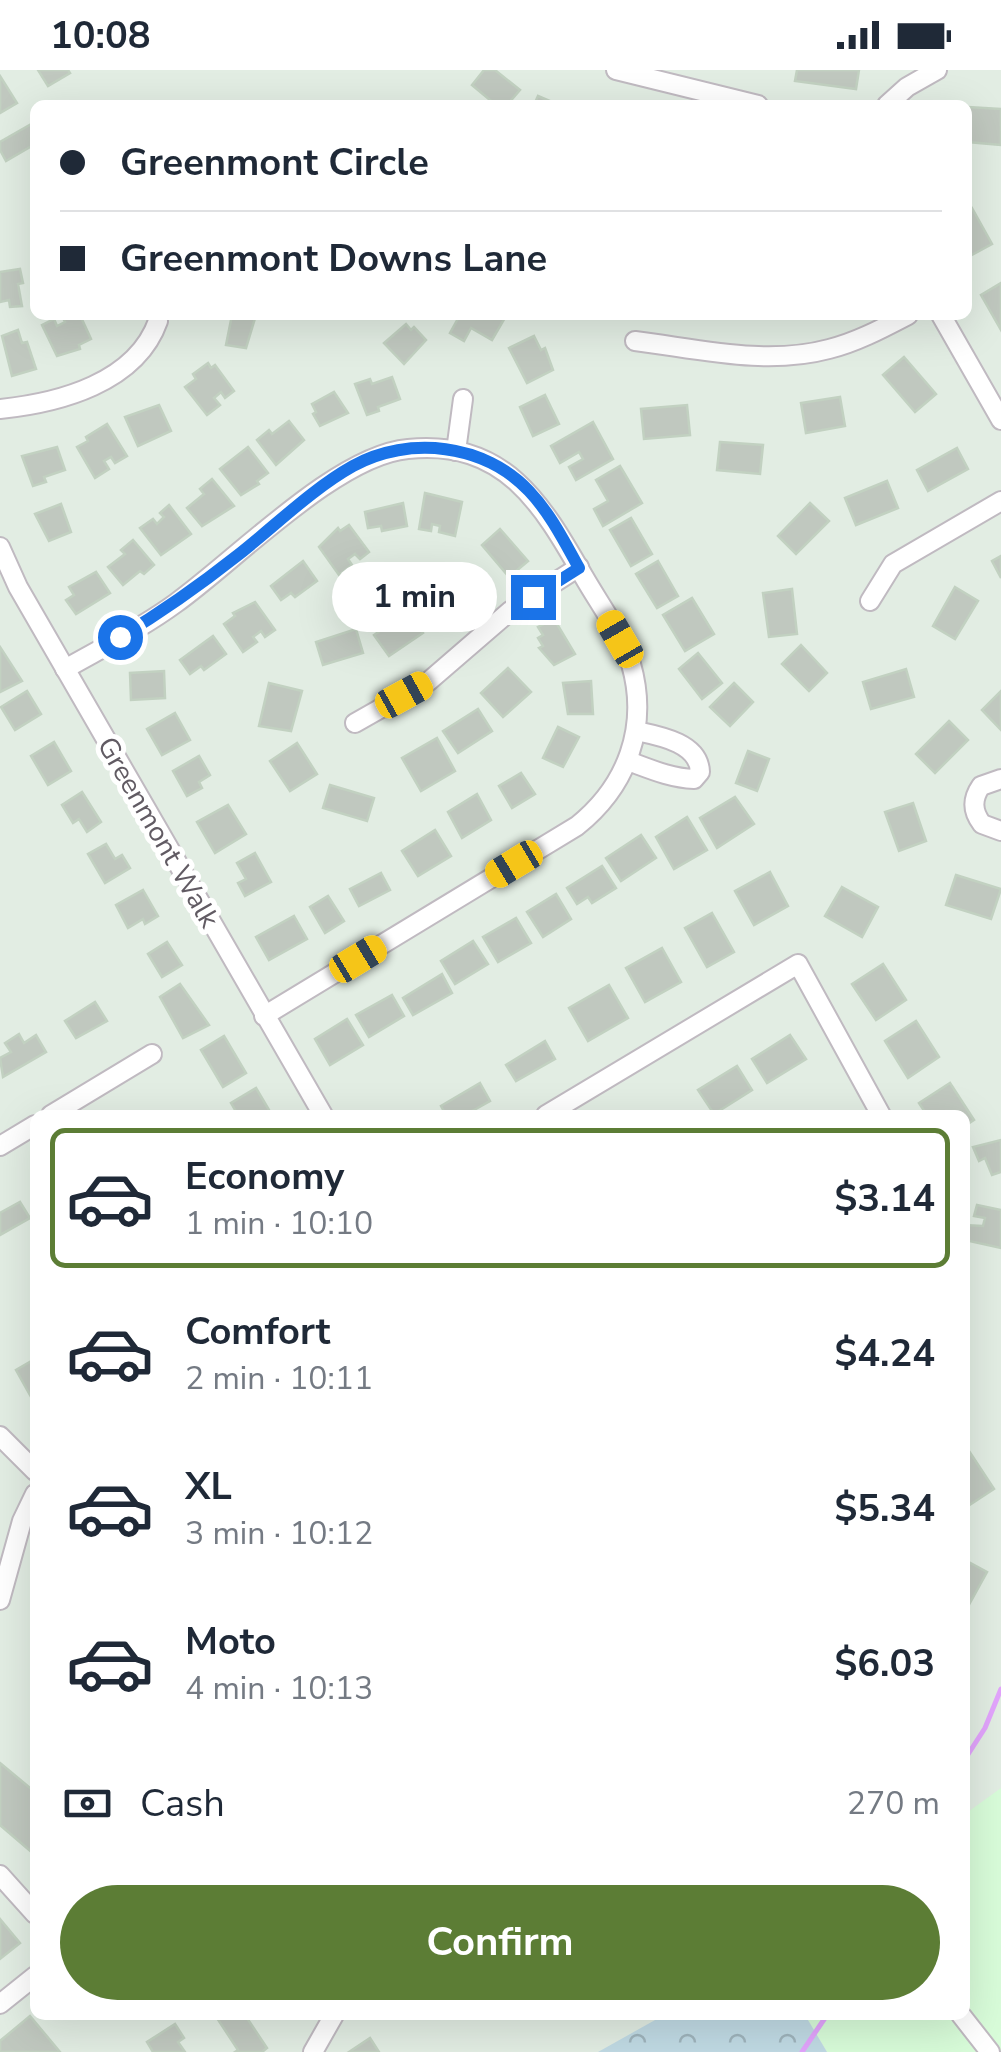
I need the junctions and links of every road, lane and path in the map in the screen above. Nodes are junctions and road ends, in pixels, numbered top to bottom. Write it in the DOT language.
graph roads {
  1 [pos="616,70"];
  2 [pos="937,70"];
  3 [pos="649,75"];
  4 [pos="740,100"];
  5 [pos="892,100"];
  6 [pos="898,320"];
  7 [pos="944,320"];
  8 [pos="158,321"];
  9 [pos="635,340"];
  10 [pos="463,399"];
  11 [pos="0,409"];
  12 [pos="1001,420"];
  13 [pos="456,450"];
  14 [pos="1001,501"];
  15 [pos="0,547"];
  16 [pos="579,568"];
  17 [pos="870,601"];
  18 [pos="65,669"];
  19 [pos="355,722"];
  20 [pos="636,732"];
  21 [pos="628,761"];
  22 [pos="1001,779"];
  23 [pos="1001,830"];
  24 [pos="264,1016"];
  25 [pos="152,1054"];
  26 [pos="59,1110"];
  27 [pos="320,1110"];
  28 [pos="554,1110"];
  29 [pos="877,1110"];
  30 [pos="30,1127"];
  31 [pos="0,1146"];
  32 [pos="0,1436"];
  33 [pos="30,1466"];
  34 [pos="30,1504"];
  35 [pos="0,1600"];
  36 [pos="0,1876"];
  37 [pos="30,1909"];
  38 [pos="30,1980"];
  39 [pos="0,2004"];
  40 [pos="331,2020"];
  41 [pos="965,2020"];
  42 [pos="313,2052"];
  43 [pos="990,2052"];
  1 -- 3 [label="street"];
  2 -- 5 [label="street"];
  3 -- 4 [label="street"];
  6 -- 9 [label="street"];
  7 -- 12 [label="street"];
  8 -- 11 [label="street"];
  10 -- 13 [label="street"];
  13 -- 16 [label="street"];
  13 -- 18 [label="street"];
  14 -- 17 [label="street"];
  15 -- 18 [label="street, Greenmont Walk"];
  16 -- 19 [label="street"];
  16 -- 20 [label="street"];
  18 -- 24 [label="street, Greenmont Walk"];
  20 -- 21 [label="street"];
  20 -- 21 [label="street"];
  21 -- 24 [label="street"];
  22 -- 23 [label="street"];
  24 -- 27 [label="street, Greenmont Walk"];
  25 -- 26 [label="street"];
  28 -- 29 [label="street"];
  30 -- 31 [label="street"];
  32 -- 33 [label="street"];
  34 -- 35 [label="street"];
  36 -- 37 [label="street"];
  38 -- 39 [label="street"];
  40 -- 42 [label="street"];
  41 -- 43 [label="street"];
}
